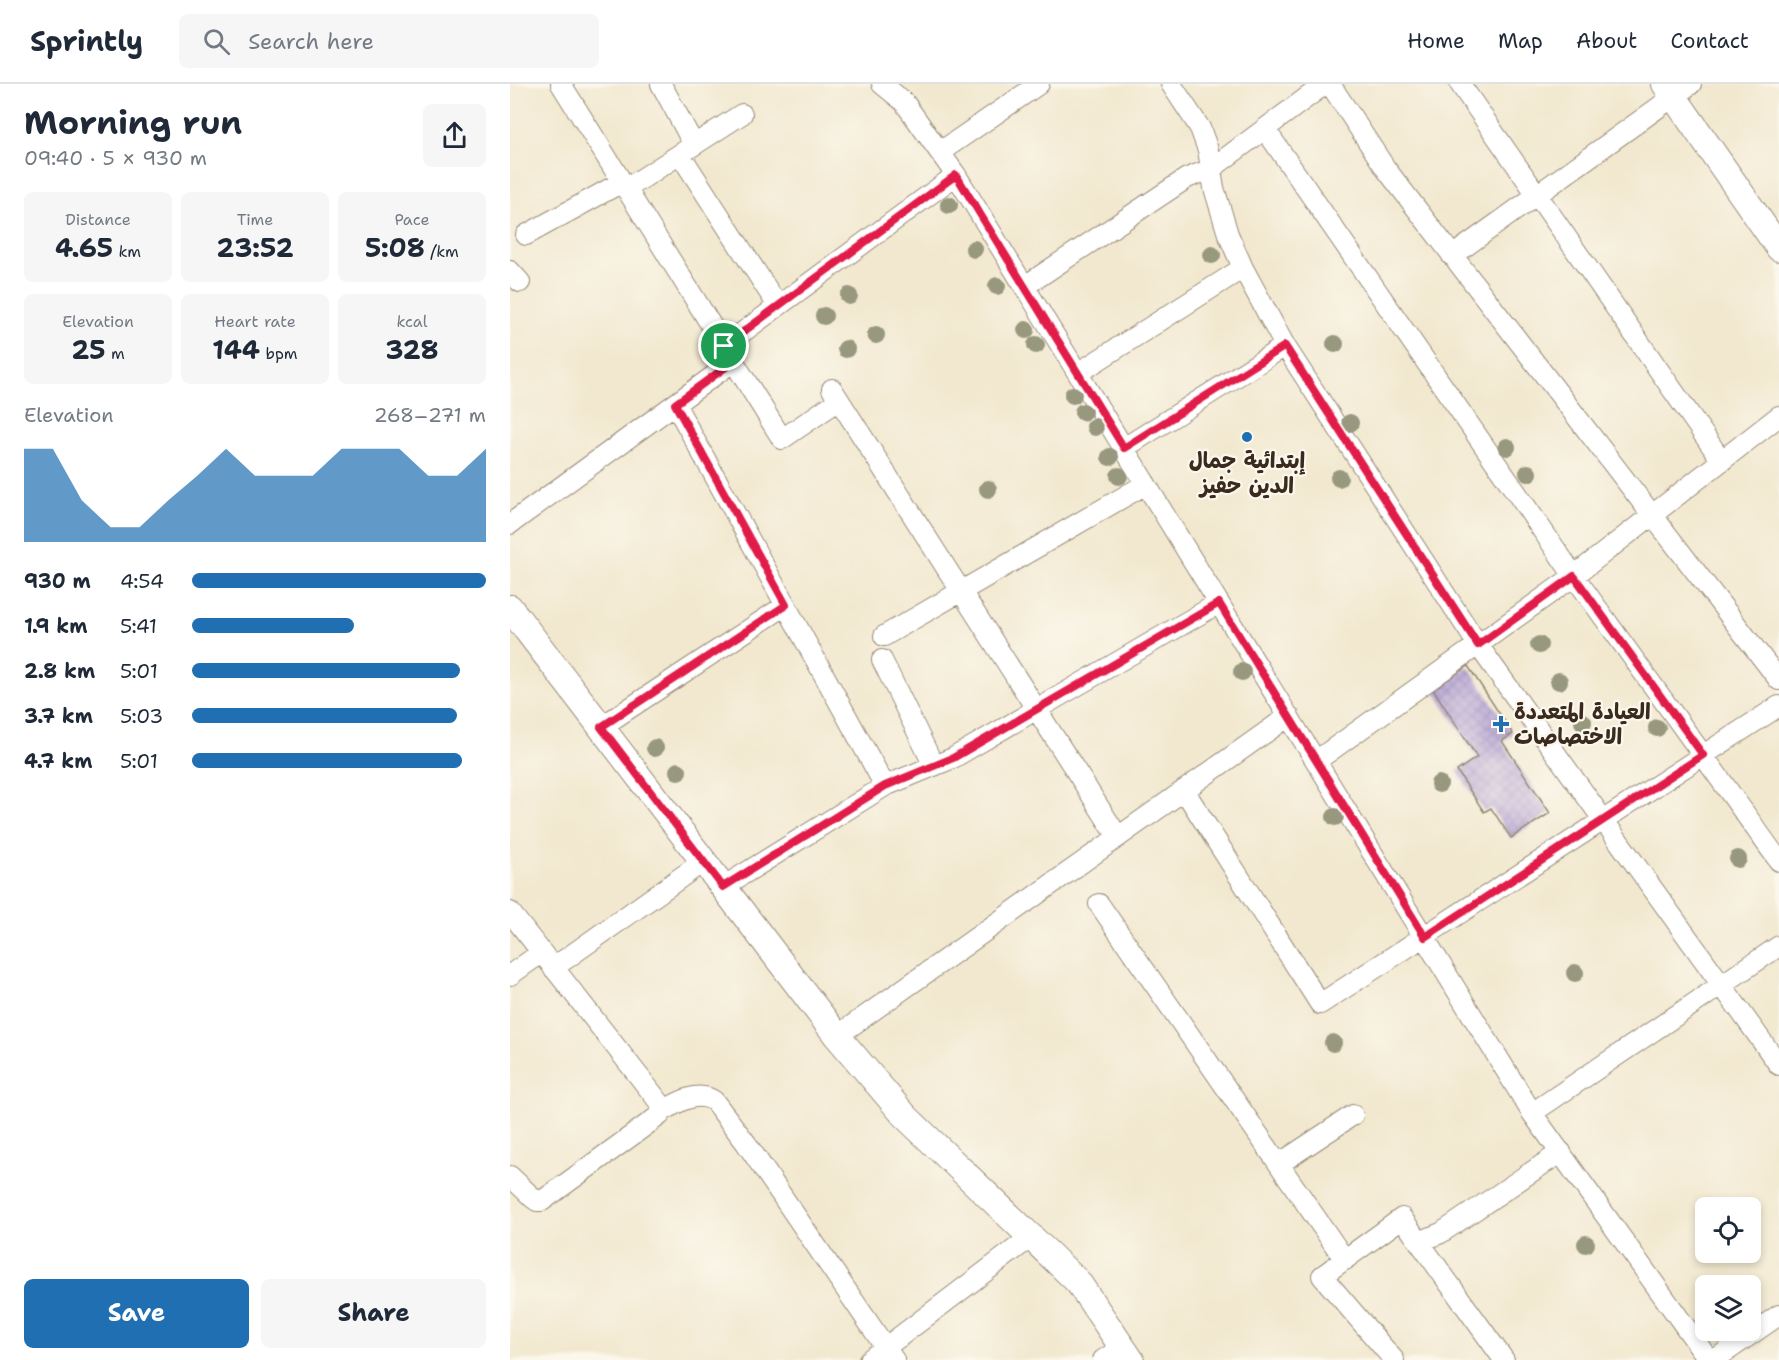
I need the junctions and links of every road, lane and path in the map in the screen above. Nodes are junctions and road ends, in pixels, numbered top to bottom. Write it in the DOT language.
graph roads {
  1 [pos="561,84"];
  2 [pos="661,84"];
  3 [pos="882,84"];
  4 [pos="1039,84"];
  5 [pos="1171,84"];
  6 [pos="1325,84"];
  7 [pos="1330,84"];
  8 [pos="1460,84"];
  9 [pos="1677,88"];
  10 [pos="742,114"];
  11 [pos="1265,129"];
  12 [pos="687,150"];
  13 [pos="940,152"];
  14 [pos="1211,169"];
  15 [pos="956,175"];
  16 [pos="624,186"];
  17 [pos="1537,195"];
  18 [pos="526,235"];
  19 [pos="1779,248"];
  20 [pos="1452,256"];
  21 [pos="1243,268"];
  22 [pos="1025,286"];
  23 [pos="778,306"];
  24 [pos="1285,346"];
  25 [pos="729,353"];
  26 [pos="1078,374"];
  27 [pos="675,404"];
  28 [pos="1779,416"];
  29 [pos="1124,448"];
  30 [pos="1722,460"];
  31 [pos="1146,484"];
  32 [pos="1652,515"];
  33 [pos="510,524"];
  34 [pos="1574,576"];
  35 [pos="961,591"];
  36 [pos="1219,603"];
  37 [pos="786,605"];
  38 [pos="510,608"];
  39 [pos="884,636"];
  40 [pos="1478,645"];
  41 [pos="882,660"];
  42 [pos="1779,680"];
  43 [pos="1779,706"];
  44 [pos="1036,710"];
  45 [pos="1289,716"];
  46 [pos="601,727"];
  47 [pos="1703,755"];
  48 [pos="1316,761"];
  49 [pos="934,766"];
  50 [pos="885,786"];
  51 [pos="1184,790"];
  52 [pos="1604,820"];
  53 [pos="1118,837"];
  54 [pos="704,861"];
  55 [pos="1779,861"];
  56 [pos="723,887"];
  57 [pos="1099,904"];
  58 [pos="510,912"];
  59 [pos="1425,937"];
  60 [pos="1779,946"];
  61 [pos="547,960"];
  62 [pos="510,975"];
  63 [pos="1722,985"];
  64 [pos="837,1035"];
  65 [pos="1779,1065"];
  66 [pos="663,1111"];
  67 [pos="1532,1113"];
  68 [pos="1353,1115"];
  69 [pos="1560,1152"];
  70 [pos="1279,1164"];
  71 [pos="510,1176"];
  72 [pos="1030,1237"];
  73 [pos="1419,1242"];
  74 [pos="1344,1260"];
  75 [pos="1779,1315"];
  76 [pos="890,1354"];
  77 [pos="1119,1356"];
  78 [pos="869,1360"];
  79 [pos="1394,1360"];
  80 [pos="1504,1360"];
  81 [pos="1712,1360"];
  1 -- 16 [label="street"];
  2 -- 12 [label="street"];
  3 -- 13 [label="street"];
  4 -- 13 [label="street"];
  5 -- 14 [label="street"];
  6 -- 11 [label="street"];
  7 -- 20 [label="street"];
  8 -- 17 [label="street"];
  9 -- 17 [label="street"];
  9 -- 19 [label="street"];
  10 -- 12 [label="street"];
  11 -- 14 [label="street"];
  11 -- 34 [label="street"];
  12 -- 16 [label="street"];
  12 -- 23 [label="street"];
  13 -- 15 [label="street"];
  14 -- 21 [label="street"];
  14 -- 22 [label="street"];
  15 -- 22 [label="street"];
  15 -- 23 [label="street"];
  16 -- 18 [label="street"];
  16 -- 25 [label="street"];
  17 -- 20 [label="street"];
  17 -- 30 [label="street"];
  20 -- 32 [label="street"];
  21 -- 24 [label="street"];
  21 -- 26 [label="street"];
  22 -- 26 [label="street"];
  23 -- 25 [label="street"];
  24 -- 29 [label="street"];
  24 -- 40 [label="street"];
  25 -- 27 [label="street"];
  25 -- 35 [label="street"];
  26 -- 29 [label="street"];
  27 -- 33 [label="street"];
  27 -- 37 [label="street"];
  28 -- 30 [label="street"];
  29 -- 31 [label="street"];
  30 -- 32 [label="street"];
  31 -- 35 [label="street"];
  31 -- 36 [label="street"];
  32 -- 34 [label="street"];
  32 -- 42 [label="street"];
  34 -- 40 [label="street"];
  34 -- 47 [label="street"];
  35 -- 39 [label="street"];
  35 -- 44 [label="street"];
  36 -- 44 [label="street"];
  36 -- 45 [label="street"];
  37 -- 46 [label="street"];
  37 -- 50 [label="street"];
  38 -- 46 [label="street"];
  40 -- 48 [label="street"];
  40 -- 52 [label="street"];
  41 -- 49 [label="street"];
  43 -- 47 [label="street"];
  44 -- 49 [label="street"];
  44 -- 53 [label="street"];
  45 -- 48 [label="street"];
  45 -- 51 [label="street"];
  46 -- 54 [label="street"];
  47 -- 52 [label="street"];
  47 -- 55 [label="street"];
  48 -- 59 [label="street"];
  49 -- 50 [label="street"];
  50 -- 56 [label="street"];
  51 -- 53 [label="street"];
  51 -- 59 [label="street"];
  52 -- 59 [label="street"];
  52 -- 63 [label="street"];
  53 -- 64 [label="street"];
  54 -- 56 [label="street"];
  54 -- 61 [label="street"];
  56 -- 64 [label="street"];
  57 -- 70 [label="street"];
  58 -- 61 [label="street"];
  59 -- 67 [label="street"];
  60 -- 63 [label="street"];
  61 -- 62 [label="street"];
  61 -- 66 [label="street"];
  63 -- 65 [label="street"];
  63 -- 67 [label="street"];
  64 -- 72 [label="street"];
  66 -- 71 [label="street"];
  66 -- 76 [label="street"];
  67 -- 69 [label="street"];
  68 -- 70 [label="street"];
  69 -- 73 [label="street"];
  69 -- 81 [label="street"];
  70 -- 74 [label="street"];
  72 -- 76 [label="street"];
  72 -- 77 [label="street"];
  73 -- 74 [label="street"];
  73 -- 80 [label="street"];
  74 -- 79 [label="street"];
  75 -- 81 [label="street"];
  76 -- 78 [label="street"];
}
